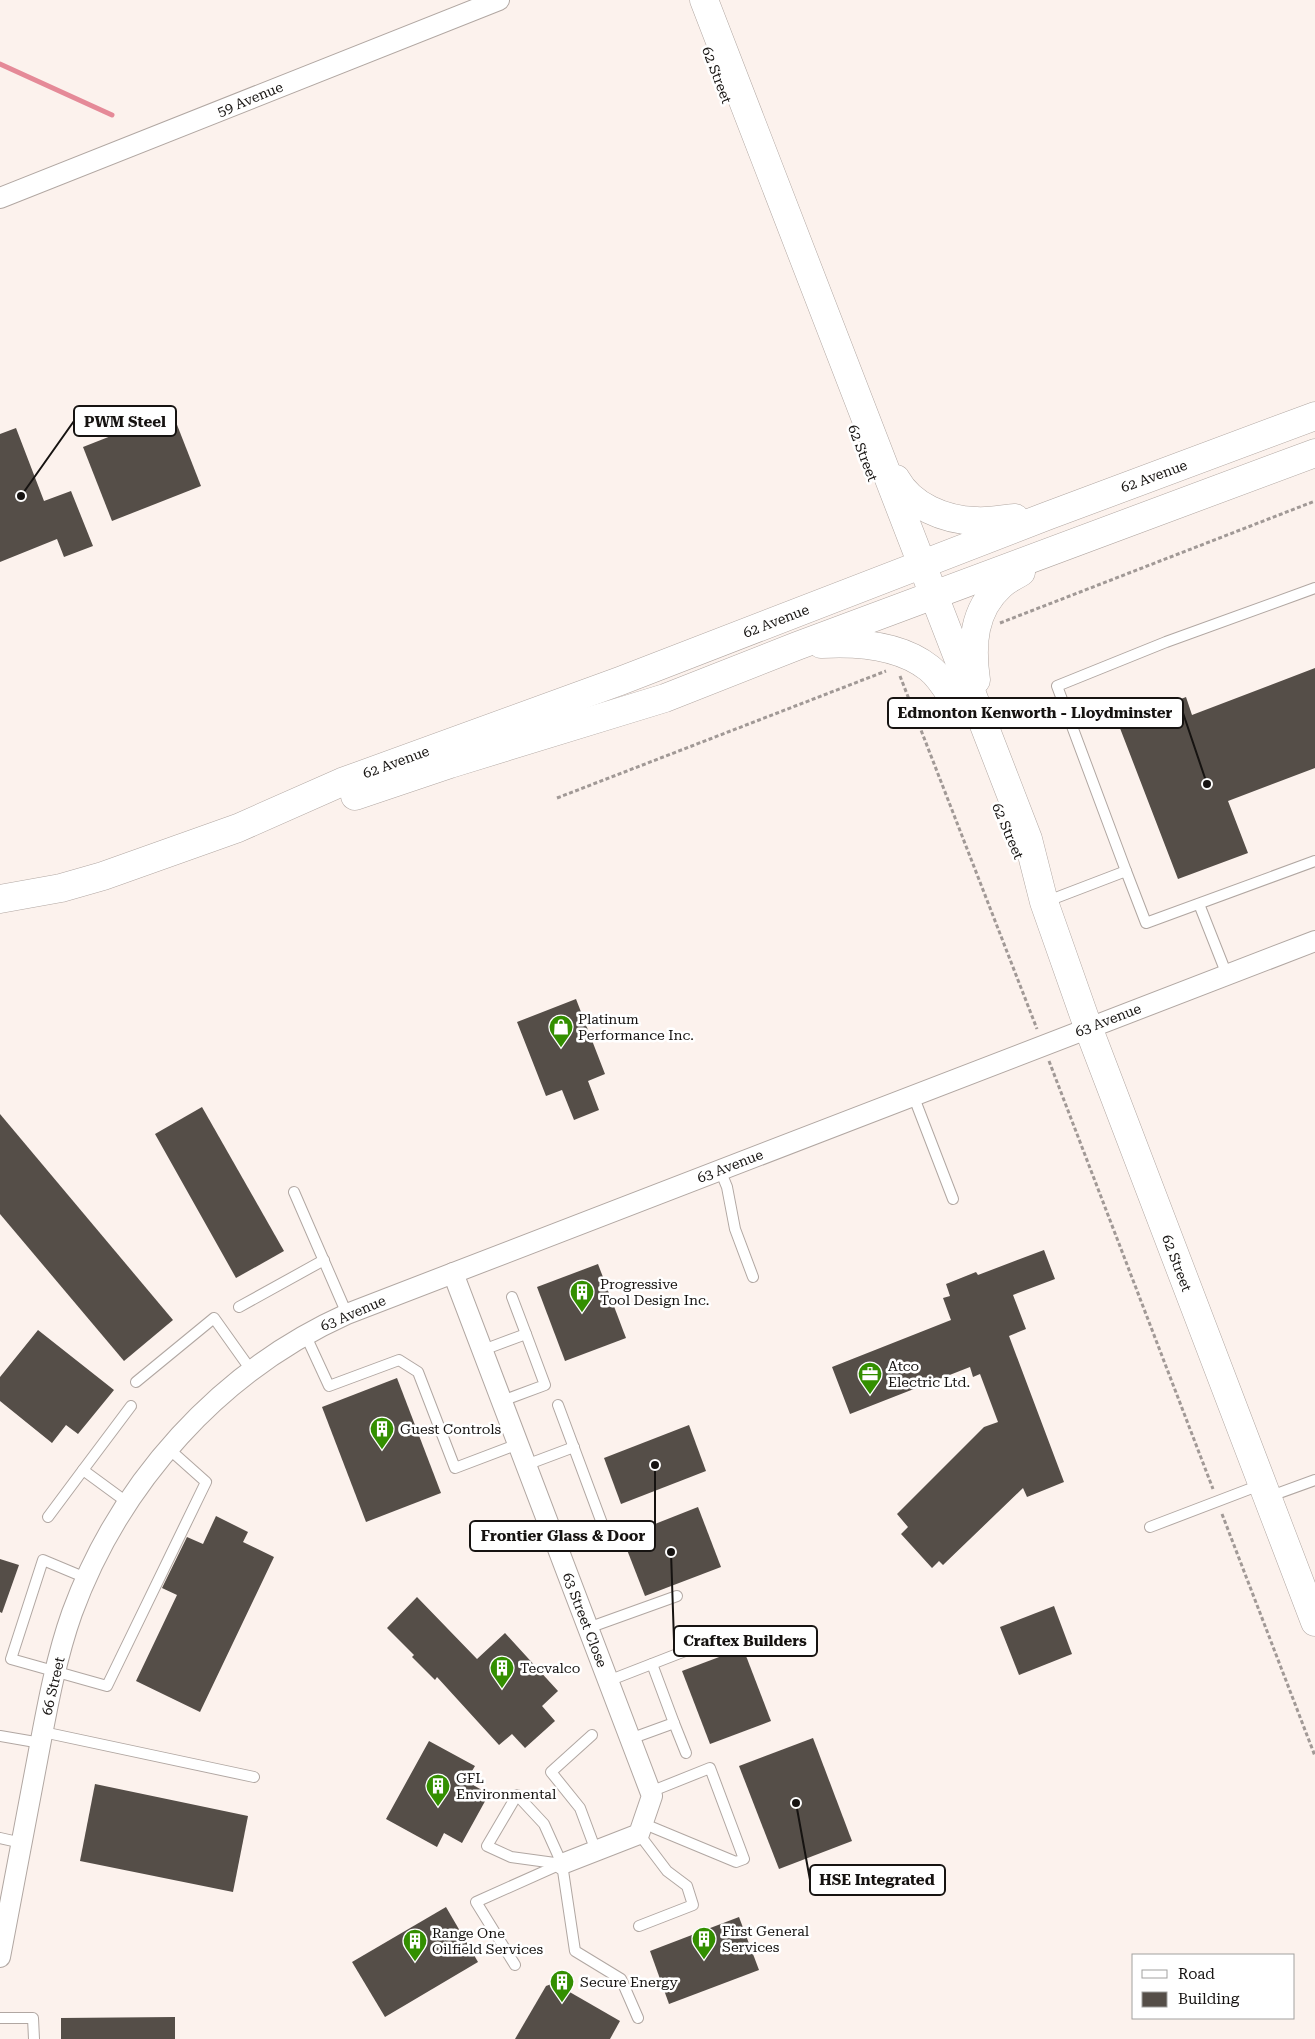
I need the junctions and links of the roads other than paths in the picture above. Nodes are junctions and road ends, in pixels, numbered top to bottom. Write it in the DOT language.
graph roads {
  1 [pos="499,0"];
  2 [pos="688,0"];
  3 [pos="704,0"];
  4 [pos="0,198"];
  5 [pos="1315,416"];
  6 [pos="872,436"];
  7 [pos="1315,453"];
  8 [pos="1046,516"];
  9 [pos="1054,551"];
  10 [pos="915,566"];
  11 [pos="1315,588"];
  12 [pos="927,598"];
  13 [pos="797,646"];
  14 [pos="959,708"];
  15 [pos="984,722"];
  16 [pos="238,828"];
  17 [pos="1315,861"];
  18 [pos="1126,871"];
  19 [pos="0,899"];
  20 [pos="1044,902"];
  21 [pos="1199,904"];
  22 [pos="1315,941"];
  23 [pos="1227,975"];
  24 [pos="1088,1027"];
  25 [pos="914,1095"];
  26 [pos="720,1170"];
  27 [pos="294,1192"];
  28 [pos="953,1200"];
  29 [pos="324,1260"];
  30 [pos="453,1273"];
  31 [pos="753,1278"];
  32 [pos="512,1297"];
  33 [pos="239,1308"];
  34 [pos="347,1314"];
  35 [pos="305,1334"];
  36 [pos="526,1334"];
  37 [pos="483,1350"];
  38 [pos="252,1370"];
  39 [pos="136,1382"];
  40 [pos="502,1401"];
  41 [pos="558,1404"];
  42 [pos="131,1406"];
  43 [pos="518,1444"];
  44 [pos="172,1445"];
  45 [pos="574,1447"];
  46 [pos="526,1465"];
  47 [pos="83,1470"];
  48 [pos="1315,1480"];
  49 [pos="1264,1491"];
  50 [pos="128,1504"];
  51 [pos="48,1517"];
  52 [pos="1150,1527"];
  53 [pos="558,1550"];
  54 [pos="86,1578"];
  55 [pos="677,1596"];
  56 [pos="1315,1622"];
  57 [pos="588,1628"];
  58 [pos="698,1646"];
  59 [pos="652,1664"];
  60 [pos="57,1671"];
  61 [pos="608,1681"];
  62 [pos="674,1723"];
  63 [pos="592,1734"];
  64 [pos="0,1736"];
  65 [pos="42,1738"];
  66 [pos="630,1739"];
  67 [pos="686,1753"];
  68 [pos="254,1777"];
  69 [pos="650,1792"];
  70 [pos="641,1828"];
  71 [pos="0,1838"];
  72 [pos="22,1843"];
  73 [pos="596,1850"];
  74 [pos="562,1864"];
  75 [pos="639,1926"];
  76 [pos="1,1945"];
  77 [pos="515,1965"];
  78 [pos="0,2018"];
  79 [pos="638,2018"];
  80 [pos="34,2039"];
  1 -- 4 [label="street, 59 Avenue"];
  2 -- 10 [label="main road, 62 Street"];
  3 -- 6 [label="main road, 62 Street"];
  5 -- 8 [label="main road, 62 Avenue"];
  6 -- 8 [label="main road"];
  6 -- 10 [label="main road, 62 Street"];
  7 -- 9 [label="main road, 62 Avenue"];
  8 -- 10 [label="main road, 62 Avenue"];
  9 -- 12 [label="main road, 62 Avenue"];
  9 -- 15 [label="main road"];
  10 -- 12 [label="main road, 62 Street"];
  10 -- 16 [label="main road, 62 Avenue"];
  11 -- 18 [label="lane"];
  12 -- 13 [label="main road, 62 Avenue"];
  12 -- 14 [label="main road, 62 Street"];
  12 -- 15 [label="main road, 62 Street"];
  13 -- 14 [label="main road"];
  13 -- 16 [label="main road, 62 Avenue"];
  14 -- 20 [label="main road, 62 Street"];
  15 -- 20 [label="main road, 62 Street"];
  16 -- 19 [label="main road, 62 Avenue"];
  17 -- 21 [label="lane"];
  18 -- 20 [label="lane"];
  18 -- 21 [label="lane"];
  20 -- 24 [label="main road, 62 Street"];
  21 -- 23 [label="lane"];
  22 -- 23 [label="street, 63 Avenue"];
  23 -- 24 [label="street, 63 Avenue"];
  24 -- 25 [label="street, 63 Avenue"];
  24 -- 49 [label="main road, 62 Street"];
  25 -- 26 [label="street, 63 Avenue"];
  25 -- 28 [label="lane"];
  26 -- 30 [label="street, 63 Avenue"];
  26 -- 31 [label="lane"];
  27 -- 29 [label="lane"];
  29 -- 33 [label="lane"];
  29 -- 34 [label="lane"];
  30 -- 34 [label="street, 63 Avenue"];
  30 -- 37 [label="street, 63 Street Close"];
  32 -- 36 [label="lane"];
  34 -- 35 [label="street, 63 Avenue"];
  35 -- 38 [label="street, 63 Avenue"];
  35 -- 43 [label="lane"];
  36 -- 37 [label="lane"];
  36 -- 40 [label="lane"];
  37 -- 40 [label="street, 63 Street Close"];
  38 -- 39 [label="lane"];
  38 -- 44 [label="street, 63 Avenue"];
  40 -- 43 [label="street, 63 Street Close"];
  41 -- 45 [label="lane"];
  42 -- 47 [label="lane"];
  43 -- 46 [label="street, 63 Street Close"];
  44 -- 50 [label="street, 66 Street"];
  44 -- 60 [label="lane"];
  45 -- 46 [label="lane"];
  45 -- 53 [label="lane"];
  46 -- 53 [label="street, 63 Street Close"];
  47 -- 50 [label="lane"];
  47 -- 51 [label="lane"];
  48 -- 49 [label="lane"];
  49 -- 52 [label="lane"];
  49 -- 56 [label="main road, 62 Street"];
  50 -- 54 [label="street, 66 Street"];
  53 -- 57 [label="street, 63 Street Close"];
  54 -- 60 [label="street, 66 Street"];
  54 -- 60 [label="lane"];
  55 -- 57 [label="lane"];
  57 -- 61 [label="street, 63 Street Close"];
  58 -- 59 [label="lane"];
  59 -- 61 [label="lane"];
  59 -- 62 [label="lane"];
  60 -- 65 [label="street, 66 Street"];
  61 -- 66 [label="street, 63 Street Close"];
  62 -- 66 [label="lane"];
  62 -- 67 [label="lane"];
  63 -- 73 [label="lane"];
  64 -- 65 [label="lane"];
  65 -- 68 [label="lane"];
  65 -- 72 [label="street, 66 Street"];
  66 -- 69 [label="street, 63 Street Close"];
  69 -- 70 [label="street"];
  69 -- 70 [label="lane"];
  70 -- 73 [label="street"];
  70 -- 75 [label="lane"];
  71 -- 72 [label="lane"];
  72 -- 76 [label="street, 66 Street"];
  73 -- 74 [label="street"];
  74 -- 74 [label="lane"];
  74 -- 77 [label="lane"];
  74 -- 79 [label="lane"];
  78 -- 80 [label="lane"];
}
